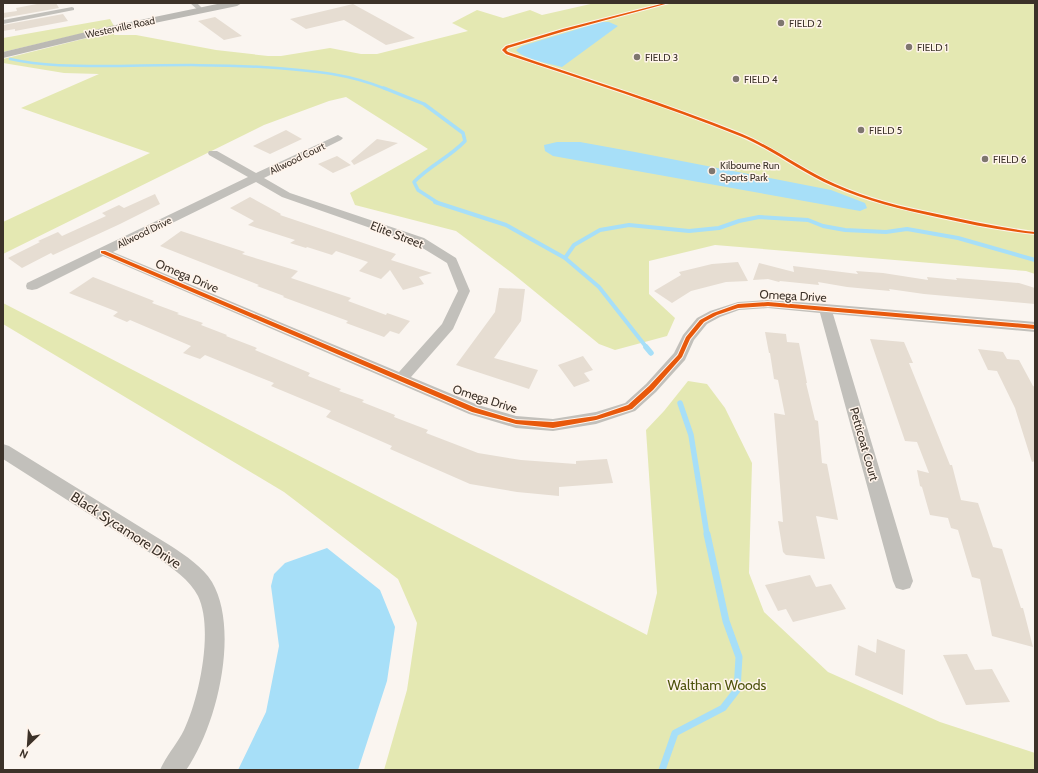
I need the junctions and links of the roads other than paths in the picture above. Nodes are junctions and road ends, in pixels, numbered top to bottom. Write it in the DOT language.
graph roads {
  1 [pos="237,3"];
  2 [pos="197,7"];
  3 [pos="72,9"];
  4 [pos="3,22"];
  5 [pos="3,55"];
  6 [pos="338,138"];
  7 [pos="213,153"];
  8 [pos="256,178"];
  9 [pos="103,252"];
  10 [pos="32,286"];
  11 [pos="826,308"];
  12 [pos="1035,327"];
  13 [pos="401,379"];
  14 [pos="3,451"];
  15 [pos="903,581"];
  16 [pos="172,770"];
  1 -- 2 [label="main road, Westerville Road"];
  2 -- 5 [label="main road, Westerville Road"];
  3 -- 4 [label="street"];
  6 -- 8 [label="street, Allwood Court"];
  7 -- 8 [label="street, Elite Street"];
  8 -- 9 [label="street, Allwood Drive"];
  8 -- 13 [label="street, Elite Street"];
  9 -- 10 [label="street, Allwood Drive"];
  9 -- 13 [label="street, Omega Drive"];
  11 -- 12 [label="street, Omega Drive"];
  11 -- 13 [label="street, Omega Drive"];
  11 -- 15 [label="street, Petticoat Court"];
  14 -- 16 [label="street, Black Sycamore Drive"];
}
